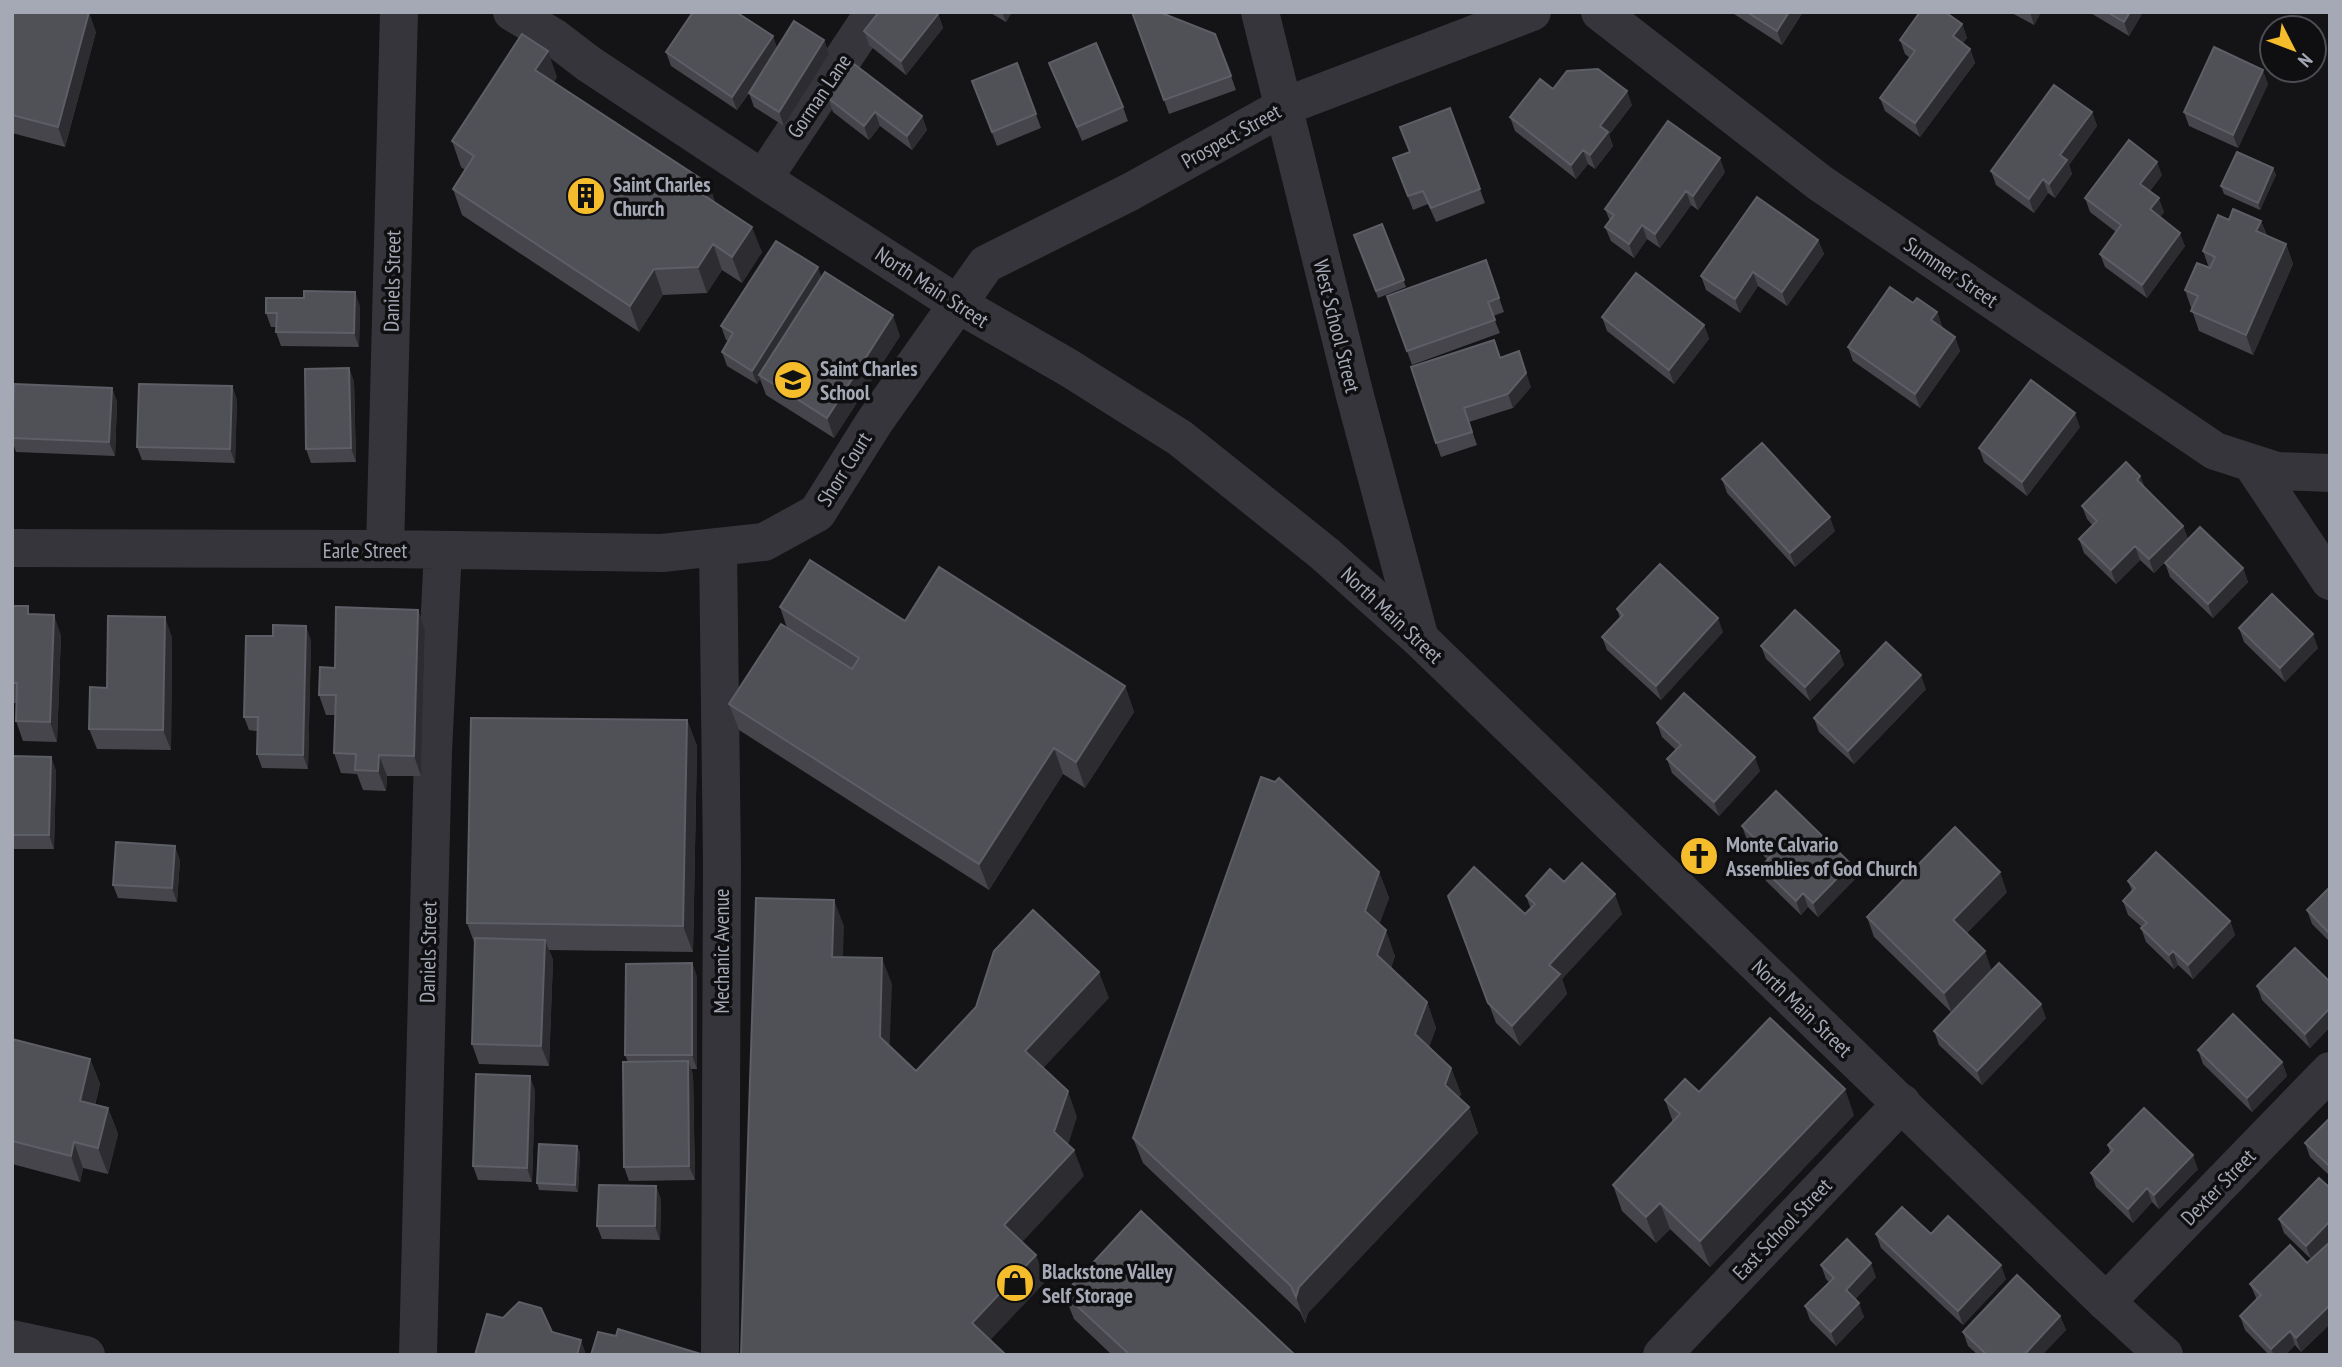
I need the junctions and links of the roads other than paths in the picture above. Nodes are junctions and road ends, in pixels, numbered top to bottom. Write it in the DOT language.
graph roads {
  1 [pos="398,12"];
  2 [pos="512,12"];
  3 [pos="874,12"];
  4 [pos="1260,12"];
  5 [pos="1532,12"];
  6 [pos="1600,12"];
  7 [pos="1283,107"];
  8 [pos="763,179"];
  9 [pos="956,303"];
  10 [pos="2252,464"];
  11 [pos="2330,472"];
  12 [pos="12,548"];
  13 [pos="718,548"];
  14 [pos="385,549"];
  15 [pos="443,550"];
  16 [pos="2330,581"];
  17 [pos="1420,639"];
  18 [pos="2330,1071"];
  19 [pos="1902,1104"];
  20 [pos="2106,1302"];
  21 [pos="12,1339"];
  22 [pos="86,1355"];
  23 [pos="418,1355"];
  24 [pos="720,1355"];
  25 [pos="1662,1355"];
  26 [pos="2164,1355"];
  1 -- 14 [label="street, Daniels Street"];
  2 -- 8 [label="street, North Main Street"];
  3 -- 8 [label="street, Gorman Lane"];
  4 -- 7 [label="street, West School Street"];
  5 -- 7 [label="street, Prospect Street"];
  6 -- 10 [label="street, Summer Street"];
  7 -- 9 [label="street, Prospect Street"];
  7 -- 17 [label="street, West School Street"];
  8 -- 9 [label="street, North Main Street"];
  9 -- 13 [label="street, Shorr Court"];
  9 -- 17 [label="street, North Main Street"];
  10 -- 11 [label="street, Summer Street"];
  10 -- 16 [label="street"];
  12 -- 14 [label="street, Earle Street"];
  13 -- 15 [label="street, Earle Street"];
  13 -- 24 [label="street, Mechanic Avenue"];
  14 -- 15 [label="street, Earle Street"];
  15 -- 23 [label="street, Daniels Street"];
  17 -- 19 [label="street, North Main Street"];
  18 -- 20 [label="street, Dexter Street"];
  19 -- 20 [label="street, North Main Street"];
  19 -- 25 [label="street, East School Street"];
  20 -- 26 [label="street, North Main Street"];
  21 -- 22 [label="street"];
}
